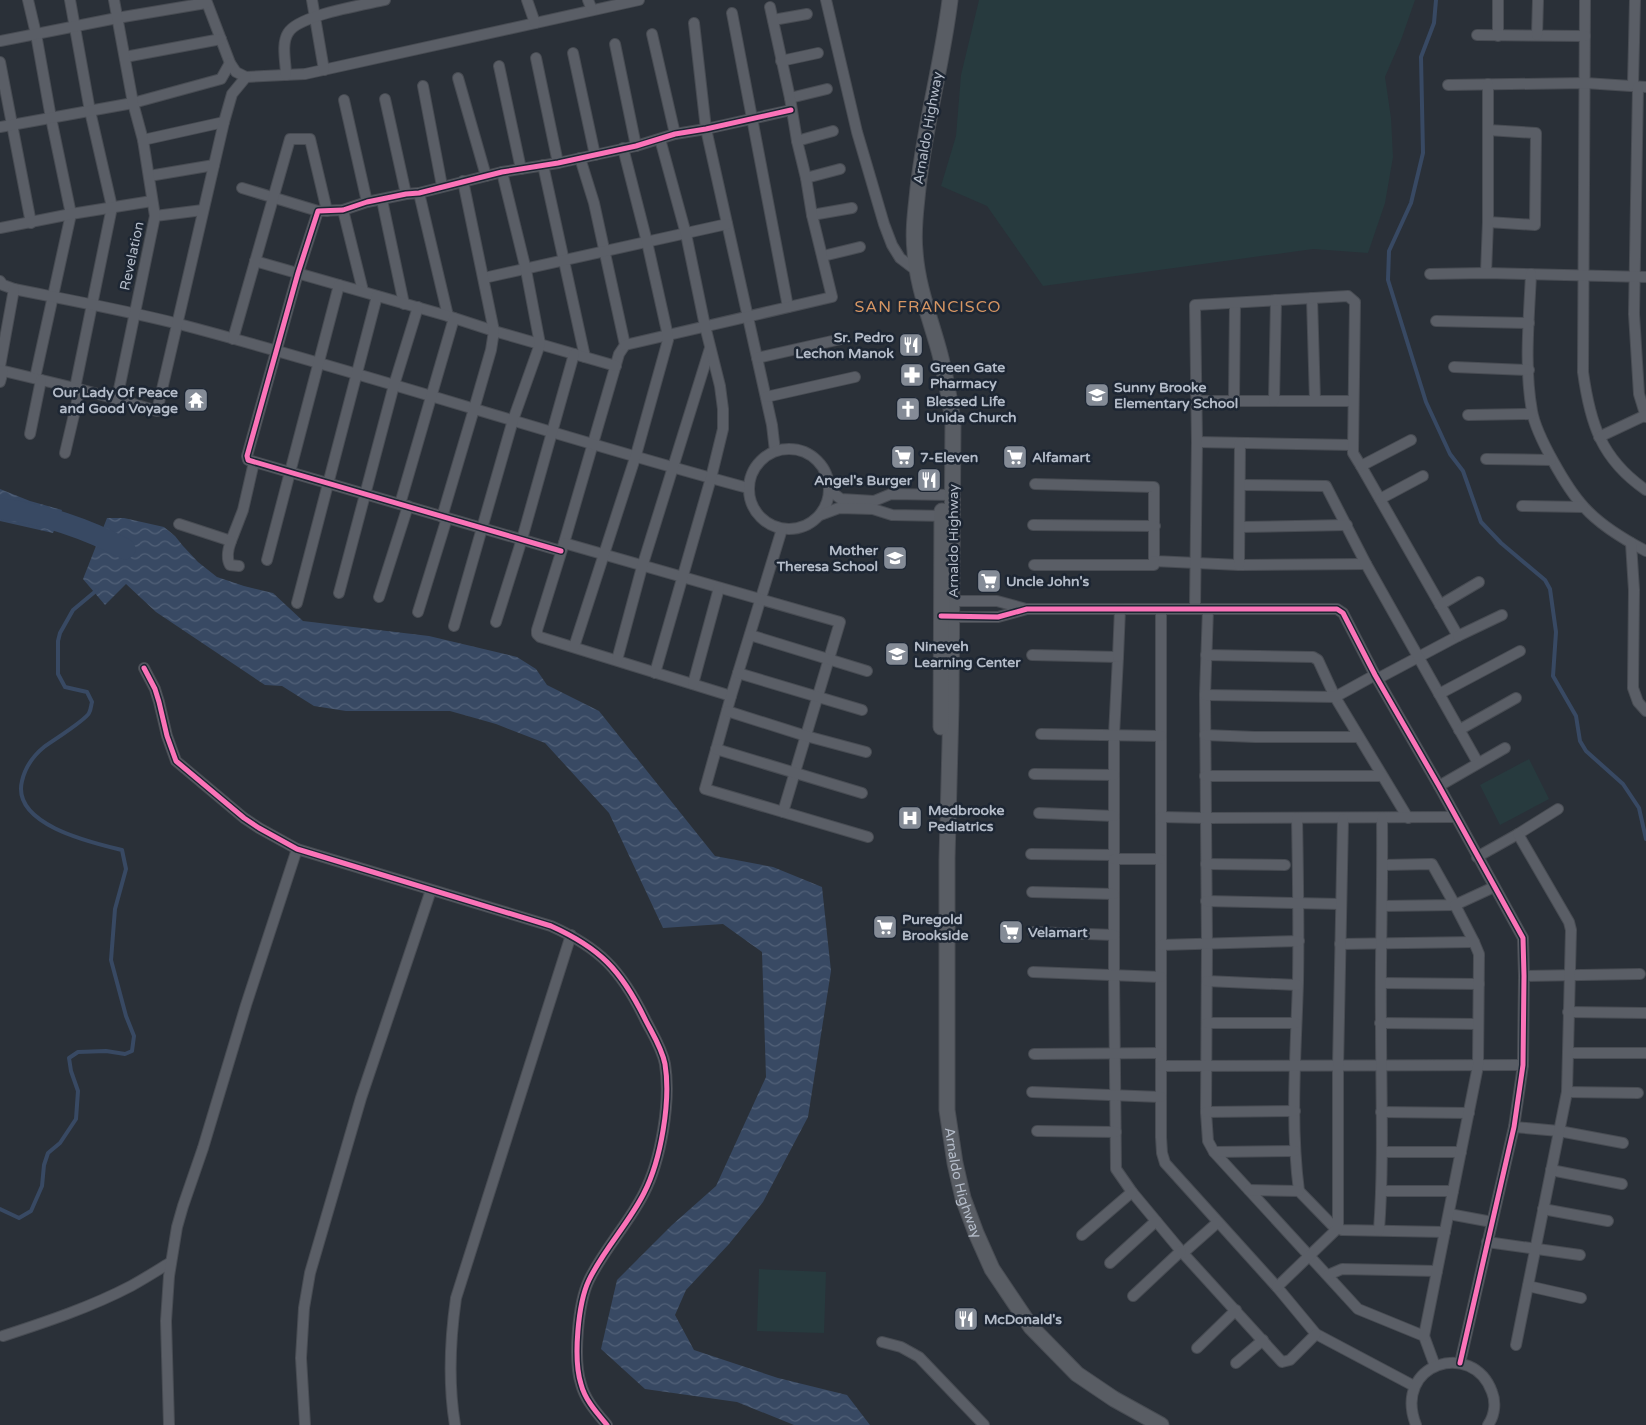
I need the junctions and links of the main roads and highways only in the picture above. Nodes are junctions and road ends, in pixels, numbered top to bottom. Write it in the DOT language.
graph roads {
  1 [pos="950,0"];
  2 [pos="1161,1425"];
  1 -- 2 [label="main road, Arnaldo Highway"];
}
